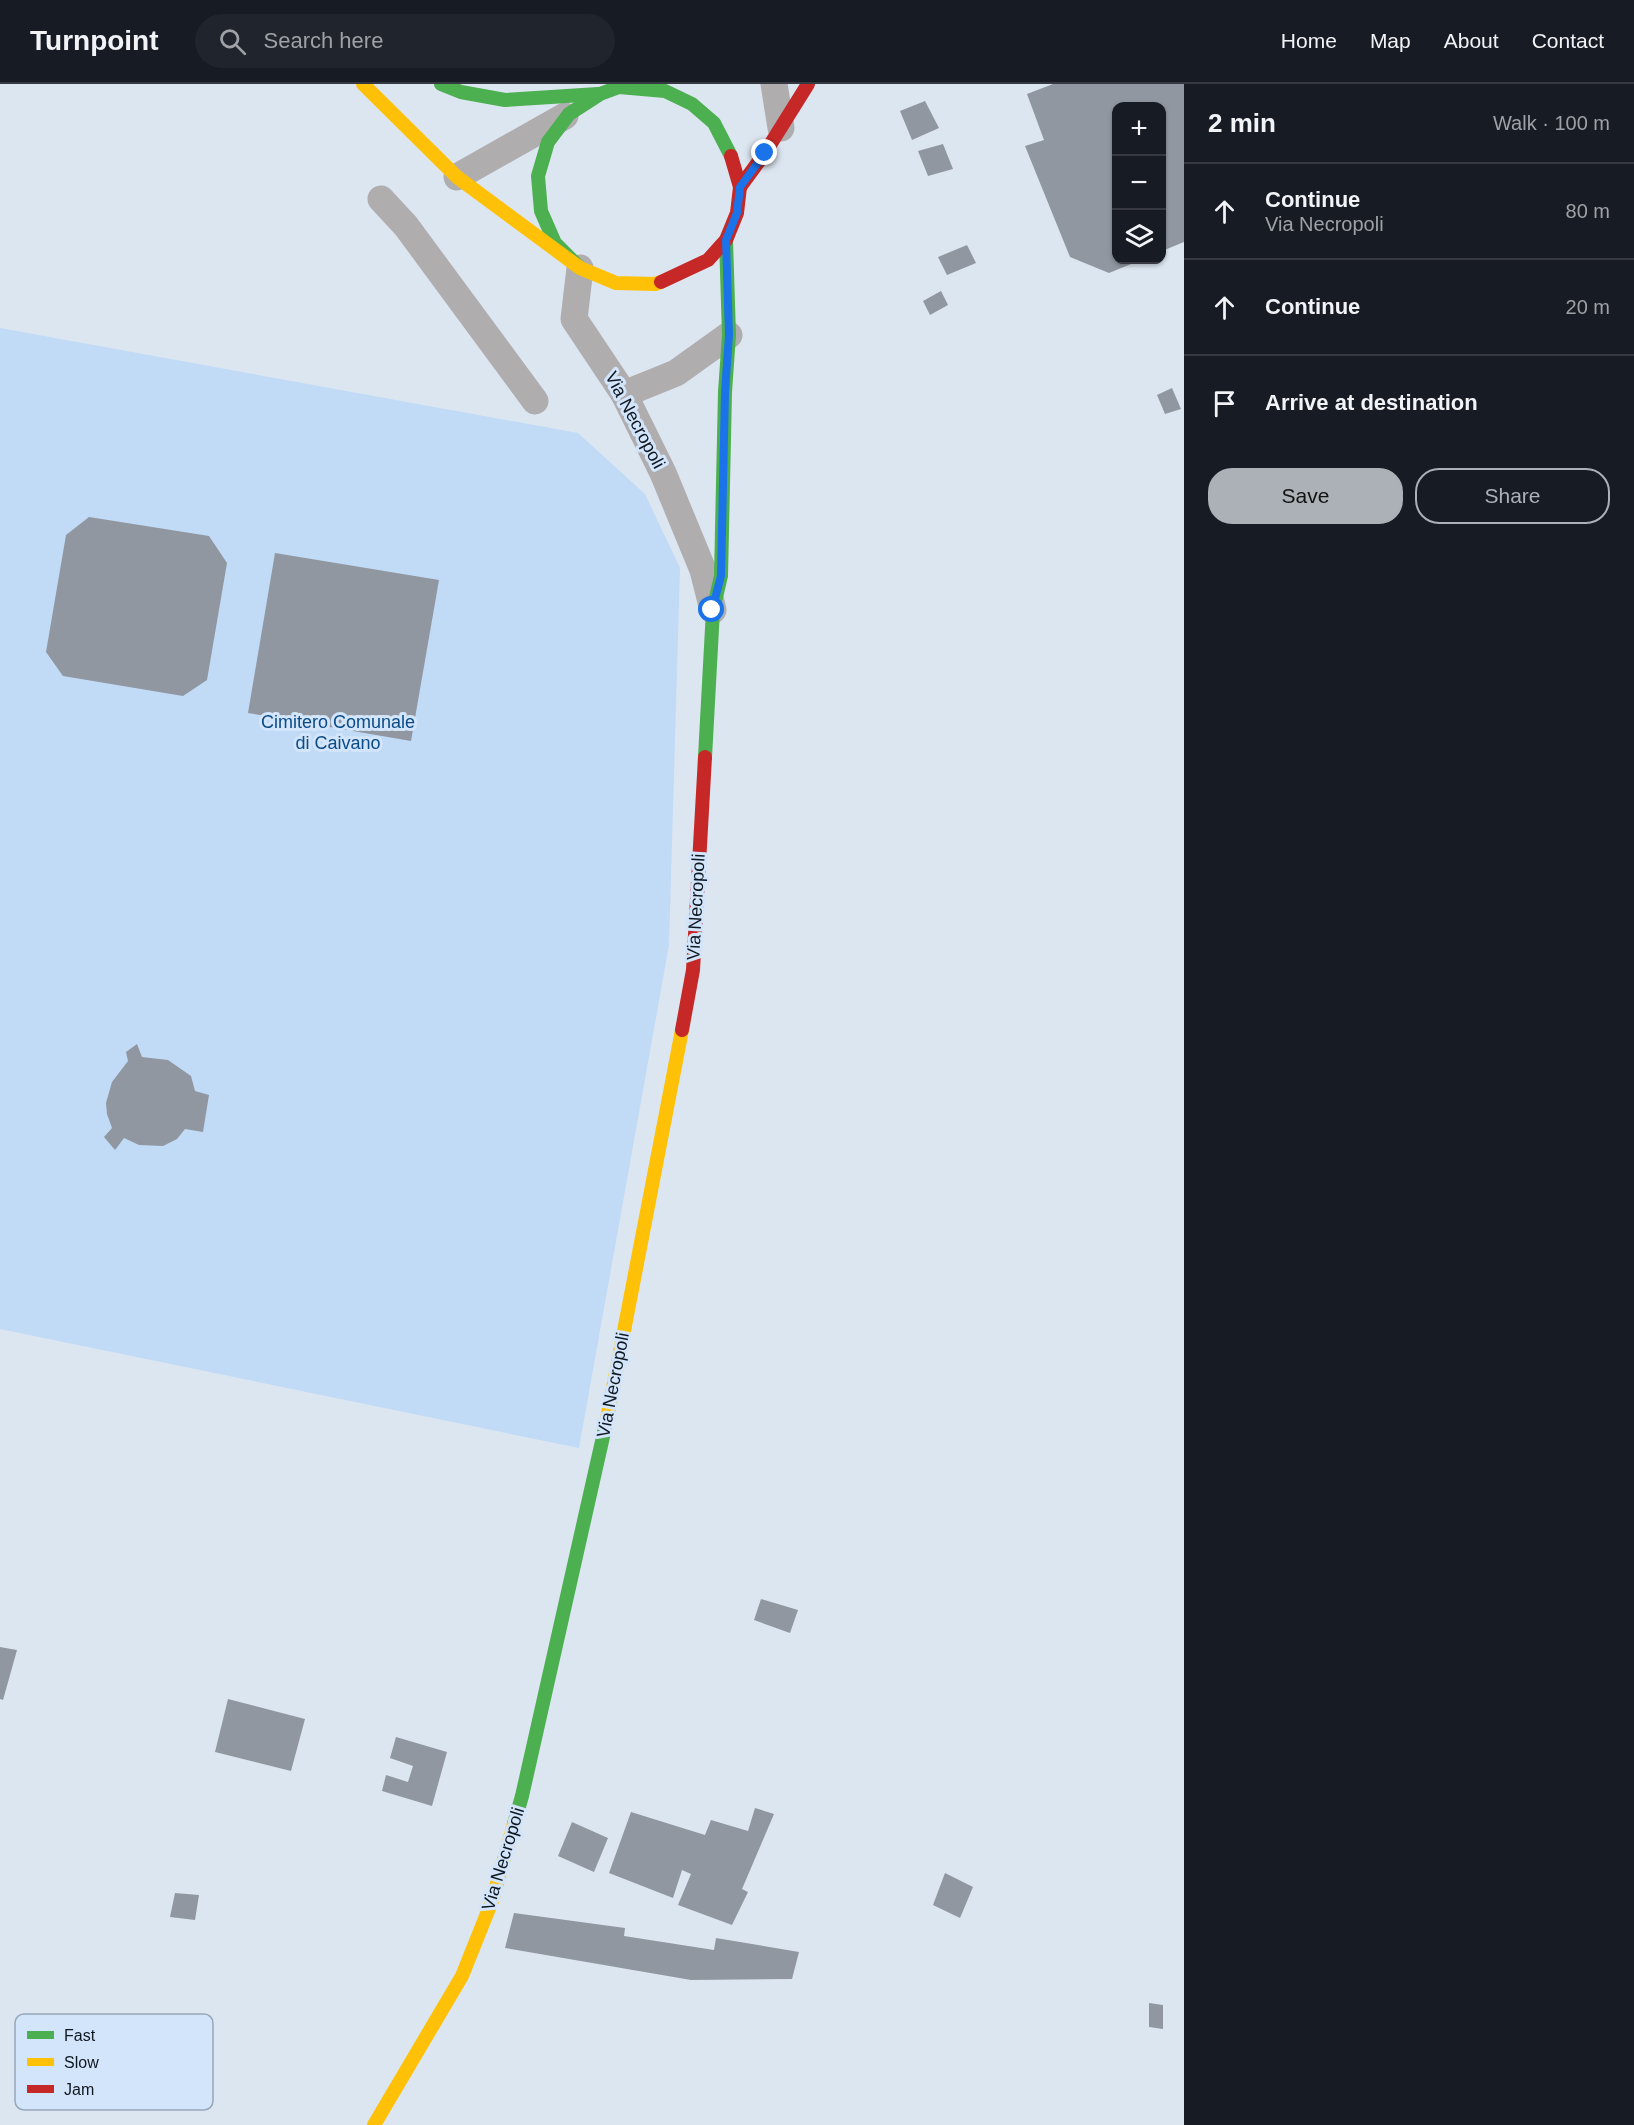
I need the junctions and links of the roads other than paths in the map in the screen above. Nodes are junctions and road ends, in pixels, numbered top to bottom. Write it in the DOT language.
graph roads {
  1 [pos="363,84"];
  2 [pos="441,84"];
  3 [pos="774,84"];
  4 [pos="808,84"];
  5 [pos="621,86"];
  6 [pos="600,94"];
  7 [pos="569,114"];
  8 [pos="781,128"];
  9 [pos="457,177"];
  10 [pos="740,187"];
  11 [pos="381,199"];
  12 [pos="726,240"];
  13 [pos="580,268"];
  14 [pos="729,335"];
  15 [pos="624,394"];
  16 [pos="535,401"];
  17 [pos="712,610"];
  18 [pos="374,2125"];
  1 -- 9 [label="street"];
  2 -- 6 [label="street"];
  3 -- 8 [label="street"];
  4 -- 8 [label="street"];
  5 -- 6 [label="street"];
  5 -- 10 [label="street"];
  6 -- 7 [label="street"];
  7 -- 9 [label="street"];
  7 -- 13 [label="street"];
  8 -- 10 [label="street"];
  9 -- 13 [label="street"];
  10 -- 12 [label="street"];
  11 -- 16 [label="street"];
  12 -- 13 [label="street"];
  12 -- 14 [label="street, Via Necropoli"];
  13 -- 15 [label="street, Via Necropoli"];
  14 -- 15 [label="street"];
  14 -- 17 [label="street, Via Necropoli"];
  15 -- 17 [label="street, Via Necropoli"];
  17 -- 18 [label="street, Via Necropoli"];
}
